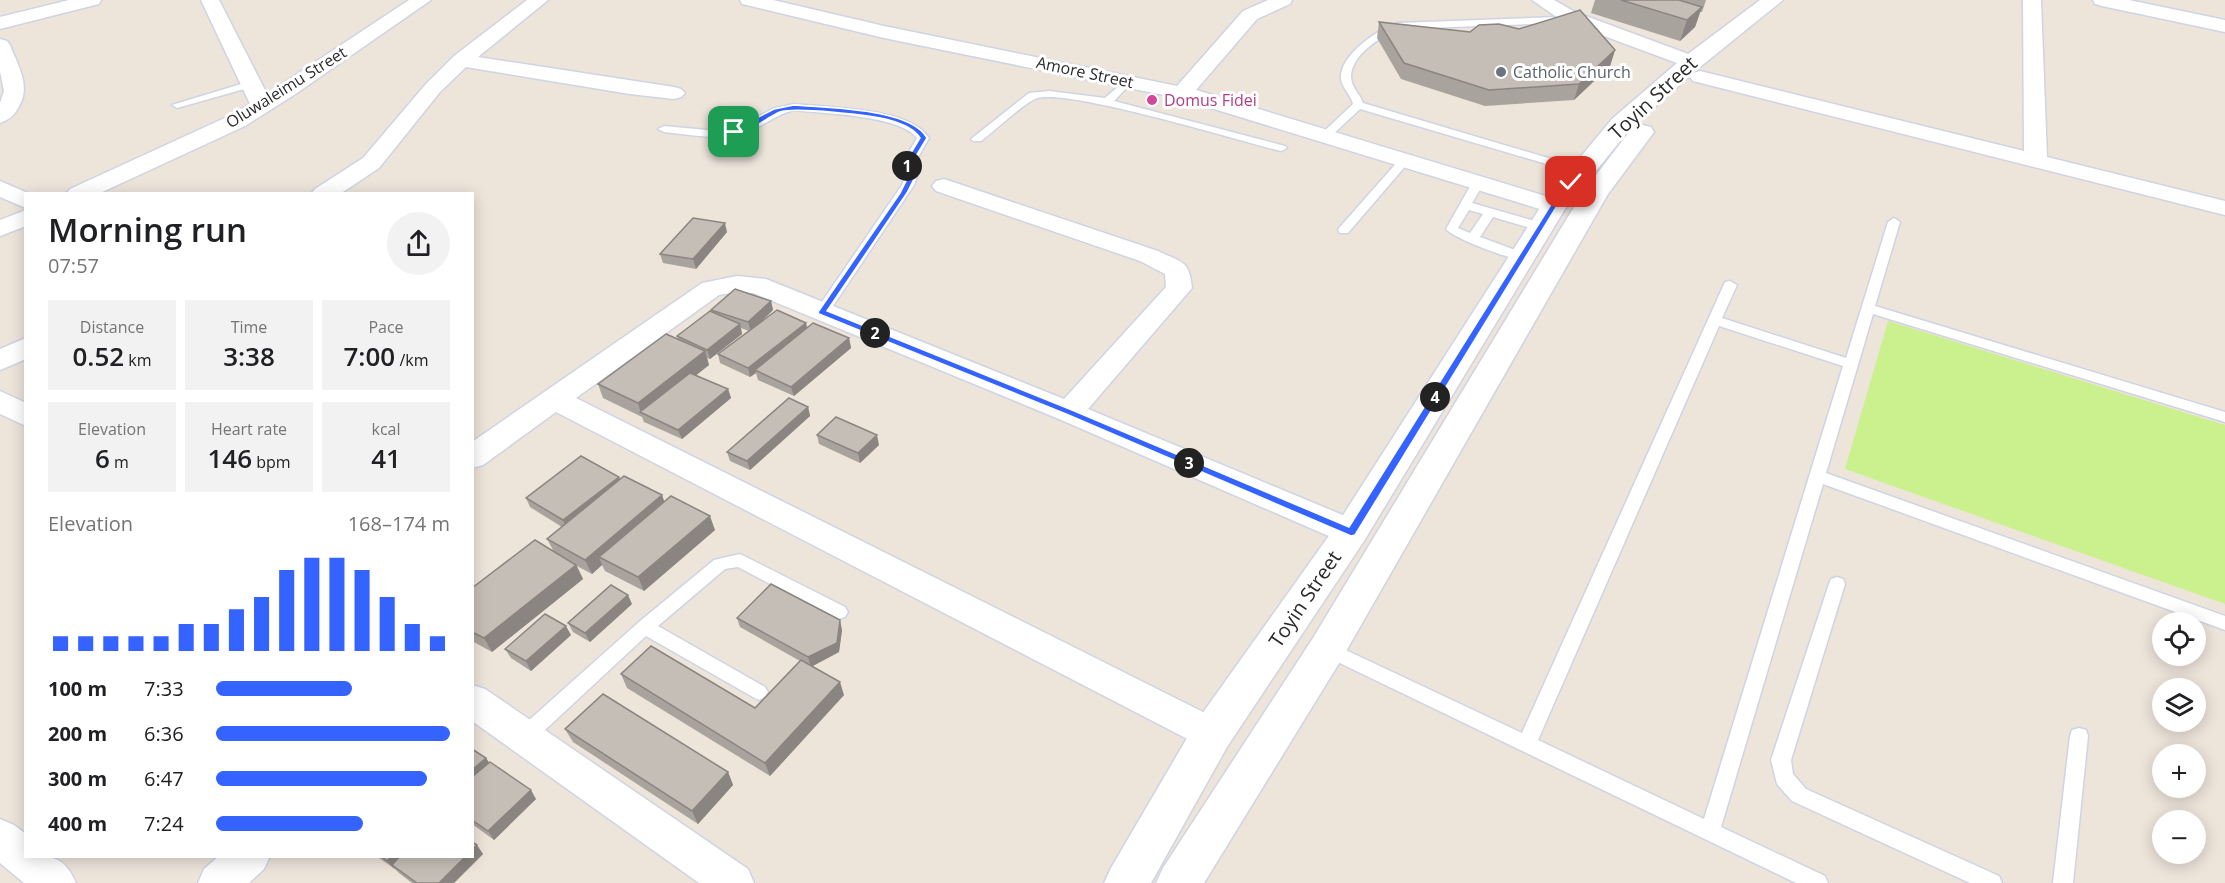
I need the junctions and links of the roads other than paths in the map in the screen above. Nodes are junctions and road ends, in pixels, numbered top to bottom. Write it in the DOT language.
graph roads {
  1 [pos="92,0"];
  2 [pos="210,0"];
  3 [pos="422,0"];
  4 [pos="539,0"];
  5 [pos="749,0"];
  6 [pos="1237,0"];
  7 [pos="1541,0"];
  8 [pos="1773,0"];
  9 [pos="1796,0"];
  10 [pos="2032,0"];
  11 [pos="2102,0"];
  12 [pos="1275,3"];
  13 [pos="1568,16"];
  14 [pos="0,23"];
  15 [pos="2225,26"];
  16 [pos="0,45"];
  17 [pos="461,60"];
  18 [pos="1696,69"];
  19 [pos="1128,81"];
  20 [pos="251,84"];
  21 [pos="674,93"];
  22 [pos="1182,93"];
  23 [pos="1107,102"];
  24 [pos="177,105"];
  25 [pos="1358,105"];
  26 [pos="262,106"];
  27 [pos="0,117"];
  28 [pos="664,129"];
  29 [pos="1324,137"];
  30 [pos="977,139"];
  31 [pos="1281,148"];
  32 [pos="1404,161"];
  33 [pos="2036,161"];
  34 [pos="1581,171"];
  35 [pos="1478,183"];
  36 [pos="944,186"];
  37 [pos="0,188"];
  38 [pos="82,192"];
  39 [pos="325,192"];
  40 [pos="24,200"];
  41 [pos="1465,205"];
  42 [pos="2225,208"];
  43 [pos="1490,212"];
  44 [pos="1547,217"];
  45 [pos="24,219"];
  46 [pos="1894,222"];
  47 [pos="0,229"];
  48 [pos="1344,230"];
  49 [pos="1473,239"];
  50 [pos="1522,256"];
  51 [pos="1730,285"];
  52 [pos="1868,308"];
  53 [pos="822,312"];
  54 [pos="1714,320"];
  55 [pos="24,348"];
  56 [pos="0,361"];
  57 [pos="1851,364"];
  58 [pos="554,399"];
  59 [pos="0,401"];
  60 [pos="1069,412"];
  61 [pos="24,415"];
  62 [pos="2225,417"];
  63 [pos="474,456"];
  64 [pos="1818,476"];
  65 [pos="1351,532"];
  66 [pos="1837,584"];
  67 [pos="839,612"];
  68 [pos="2225,623"];
  69 [pos="645,627"];
  70 [pos="1327,649"];
  71 [pos="759,692"];
  72 [pos="474,701"];
  73 [pos="1212,734"];
  74 [pos="525,736"];
  75 [pos="2079,736"];
  76 [pos="1527,744"];
  77 [pos="1710,831"];
  78 [pos="0,838"];
  79 [pos="24,858"];
  80 [pos="24,858"];
  81 [pos="248,858"];
  82 [pos="55,883"];
  83 [pos="219,883"];
  84 [pos="733,883"];
  85 [pos="1127,883"];
  86 [pos="1179,883"];
  87 [pos="1818,883"];
  88 [pos="1992,883"];
  89 [pos="2063,883"];
  1 -- 14 [label="street"];
  2 -- 20 [label="street"];
  3 -- 26 [label="street, Oluwaleimu Street"];
  4 -- 17 [label="street"];
  5 -- 19 [label="street, Amore Street"];
  6 -- 12 [label="street"];
  7 -- 13 [label="street"];
  8 -- 18 [label="street, Toyin Street"];
  9 -- 18 [label="street, Toyin Street"];
  10 -- 33 [label="street"];
  11 -- 15 [label="street"];
  12 -- 22 [label="street"];
  13 -- 18 [label="street"];
  13 -- 25 [label="lane"];
  16 -- 27 [label="street"];
  17 -- 21 [label="street"];
  17 -- 39 [label="street"];
  18 -- 33 [label="street"];
  18 -- 34 [label="street, Toyin Street"];
  18 -- 70 [label="street, Toyin Street"];
  19 -- 22 [label="street, Amore Street"];
  19 -- 23 [label="lane"];
  20 -- 24 [label="lane"];
  20 -- 26 [label="street"];
  22 -- 29 [label="street, Amore Street"];
  23 -- 30 [label="lane"];
  23 -- 31 [label="lane"];
  25 -- 29 [label="lane"];
  25 -- 34 [label="lane"];
  26 -- 38 [label="street, Oluwaleimu Street"];
  28 -- 53 [label="lane"];
  29 -- 32 [label="street, Amore Street"];
  32 -- 35 [label="street, Amore Street"];
  32 -- 48 [label="lane"];
  33 -- 42 [label="street"];
  34 -- 44 [label="street, Toyin Street"];
  35 -- 41 [label="lane"];
  35 -- 44 [label="street, Amore Street"];
  36 -- 60 [label="street"];
  37 -- 40 [label="street"];
  41 -- 43 [label="lane"];
  41 -- 49 [label="lane"];
  43 -- 44 [label="lane"];
  43 -- 49 [label="lane"];
  44 -- 50 [label="street, Toyin Street"];
  45 -- 47 [label="street"];
  46 -- 52 [label="lane"];
  49 -- 50 [label="lane"];
  50 -- 65 [label="street, Toyin Street"];
  51 -- 54 [label="lane"];
  52 -- 57 [label="lane"];
  52 -- 62 [label="lane"];
  53 -- 58 [label="street"];
  53 -- 60 [label="street"];
  54 -- 57 [label="lane"];
  54 -- 76 [label="lane"];
  55 -- 56 [label="street"];
  57 -- 64 [label="lane"];
  58 -- 63 [label="street"];
  58 -- 73 [label="street"];
  59 -- 61 [label="street"];
  60 -- 65 [label="street"];
  64 -- 68 [label="lane"];
  64 -- 77 [label="lane"];
  65 -- 73 [label="street, Toyin Street"];
  66 -- 88 [label="lane"];
  67 -- 69 [label="lane"];
  69 -- 71 [label="lane"];
  69 -- 74 [label="lane"];
  70 -- 76 [label="lane"];
  70 -- 86 [label="street, Toyin Street"];
  72 -- 74 [label="street"];
  73 -- 85 [label="street, Toyin Street"];
  74 -- 84 [label="street"];
  75 -- 89 [label="lane"];
  76 -- 77 [label="lane"];
  77 -- 87 [label="lane"];
  78 -- 80 [label="street"];
  79 -- 82 [label="street"];
  81 -- 83 [label="street"];
}
